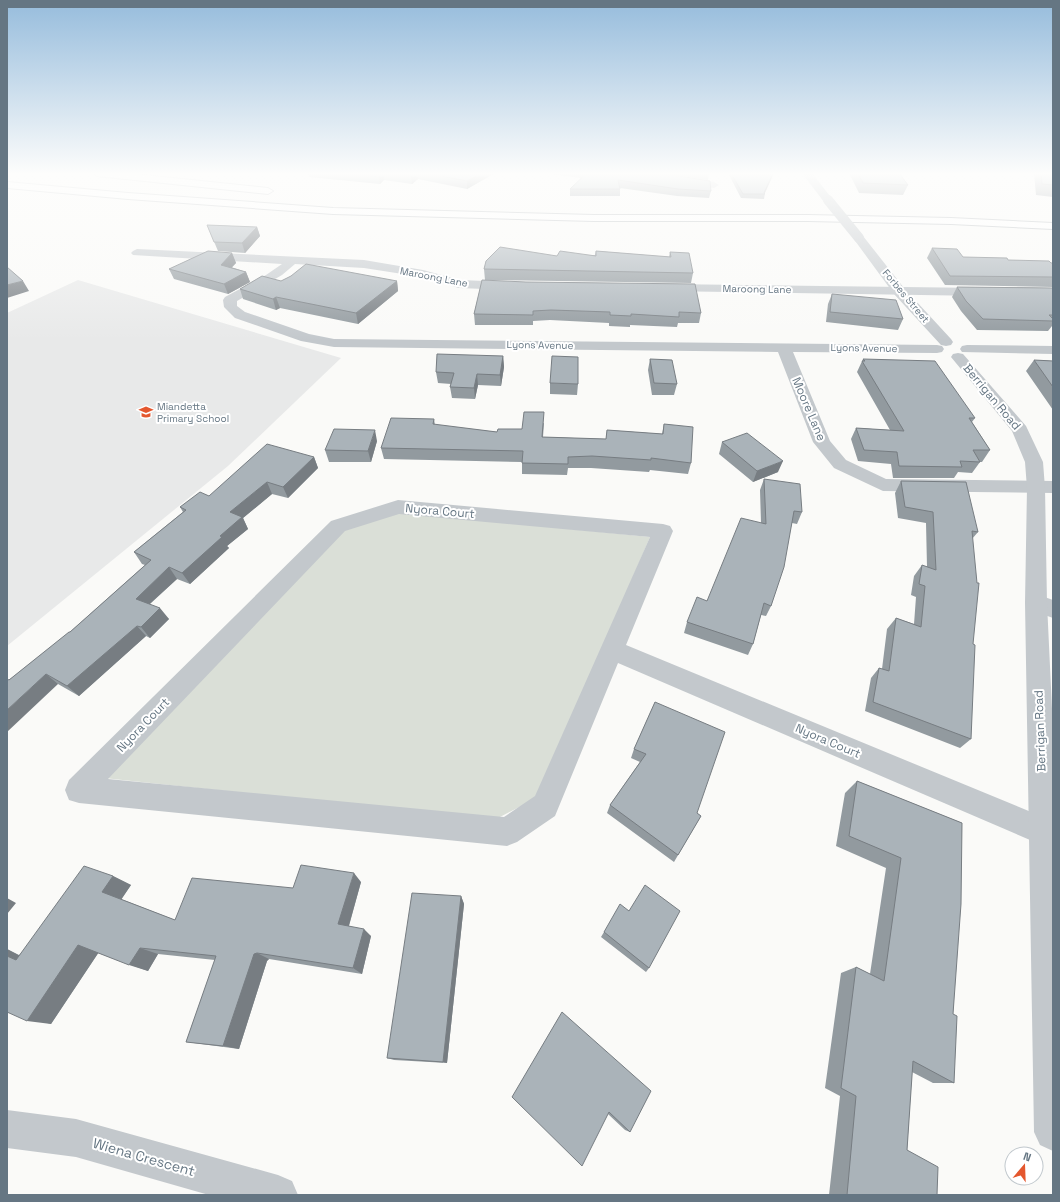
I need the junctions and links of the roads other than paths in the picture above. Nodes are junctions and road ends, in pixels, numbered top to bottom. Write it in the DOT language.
graph roads {
  1 [pos="852,229"];
  2 [pos="138,253"];
  3 [pos="292,261"];
  4 [pos="519,286"];
  5 [pos="652,288"];
  6 [pos="899,291"];
  7 [pos="999,292"];
  8 [pos="784,348"];
  9 [pos="952,350"];
  10 [pos="1053,350"];
  11 [pos="1045,487"];
  12 [pos="1044,606"];
  13 [pos="612,650"];
  14 [pos="1044,832"];
  15 [pos="7,1129"];
  16 [pos="1053,1132"];
  17 [pos="278,1195"];
  1 -- 6 [label="street, Forbes Street, bridge"];
  2 -- 3 [label="street, Maroong Lane"];
  3 -- 4 [label="street, Maroong Lane"];
  3 -- 8 [label="street, Lyons Avenue"];
  5 -- 6 [label="street, Maroong Lane"];
  6 -- 7 [label="street, Maroong Lane"];
  6 -- 9 [label="street, Forbes Street"];
  8 -- 9 [label="street, Lyons Avenue"];
  8 -- 11 [label="street, Moore Lane"];
  9 -- 10 [label="street, Lyons Avenue"];
  9 -- 11 [label="street, Berrigan Road"];
  11 -- 12 [label="street, Berrigan Road"];
  12 -- 14 [label="street, Berrigan Road"];
  13 -- 13 [label="street, Nyora Court"];
  13 -- 14 [label="street, Nyora Court"];
  14 -- 16 [label="street, Berrigan Road"];
  15 -- 17 [label="street, Wiena Crescent"];
}
